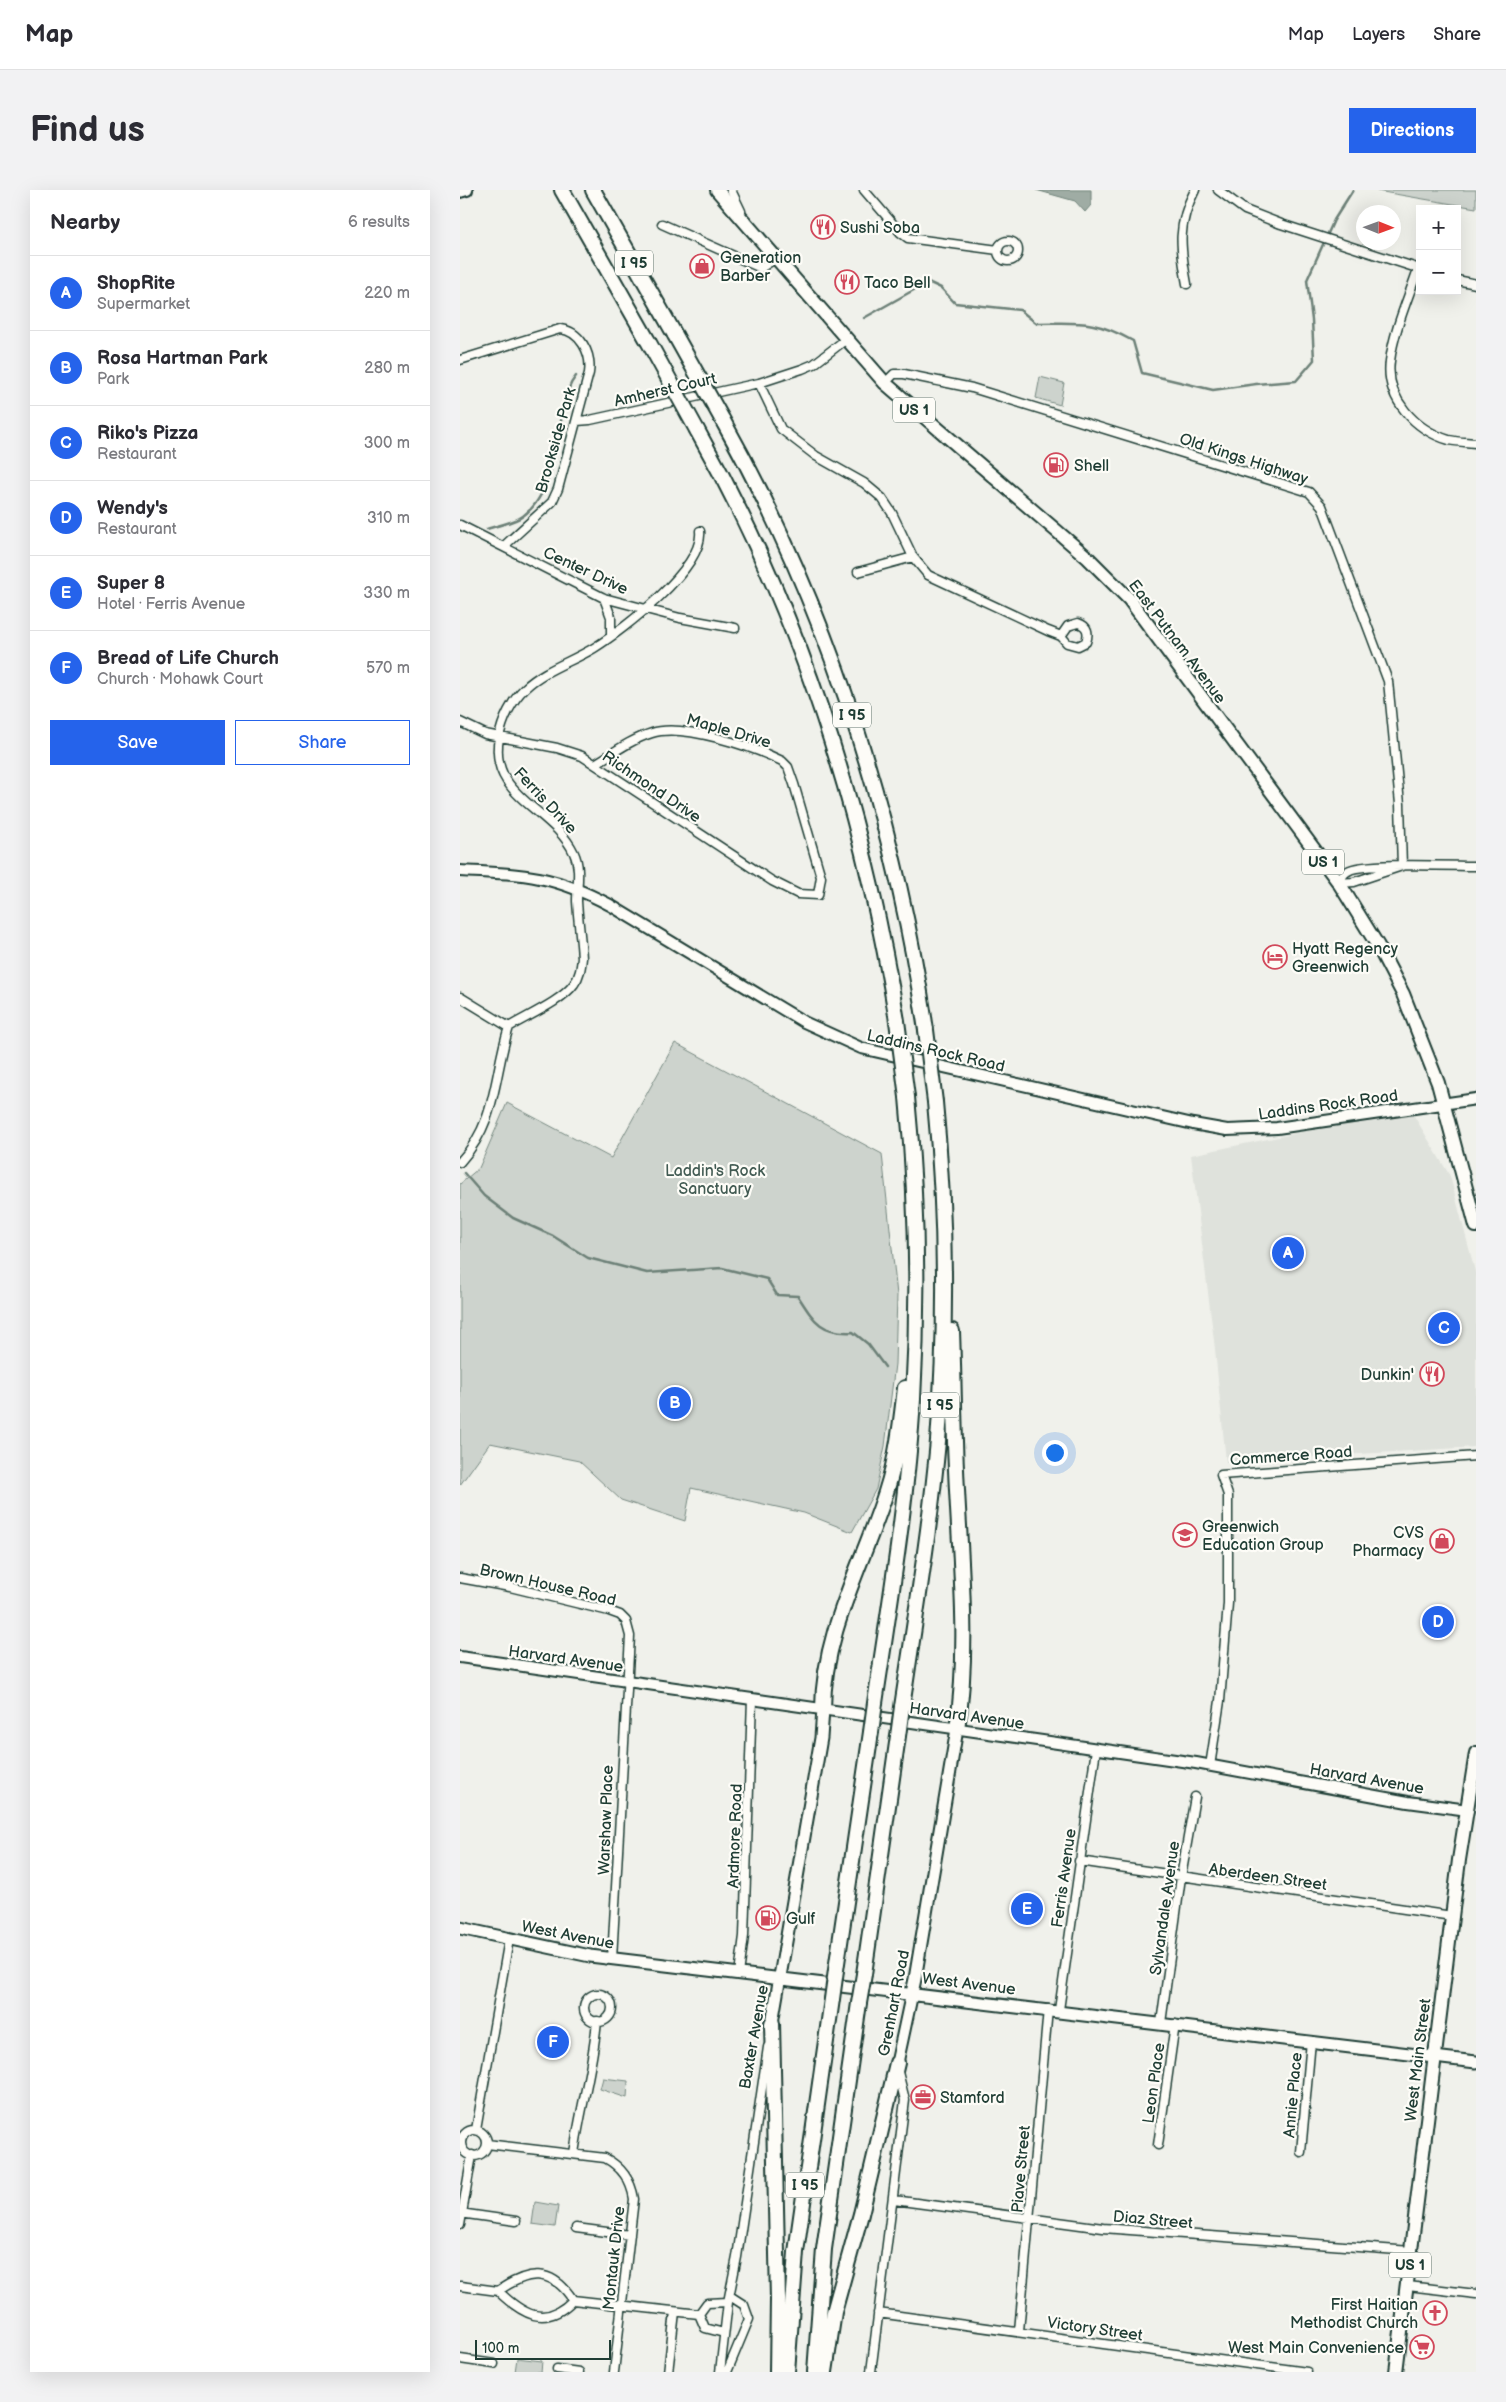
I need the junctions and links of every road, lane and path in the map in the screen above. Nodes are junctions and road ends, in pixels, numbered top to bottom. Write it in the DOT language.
graph roads {
  1 [pos="467,190"];
  2 [pos="560,190"];
  3 [pos="593,190"];
  4 [pos="717,190"];
  5 [pos="731,190"];
  6 [pos="864,190"];
  7 [pos="1195,190"];
  8 [pos="1218,190"];
  9 [pos="460,192"];
  10 [pos="662,224"];
  11 [pos="746,224"];
  12 [pos="998,250"];
  13 [pos="776,258"];
  14 [pos="1416,268"];
  15 [pos="1416,278"];
  16 [pos="1461,281"];
  17 [pos="1187,284"];
  18 [pos="1476,284"];
  19 [pos="845,340"];
  20 [pos="460,360"];
  21 [pos="759,382"];
  22 [pos="885,384"];
  23 [pos="578,420"];
  24 [pos="1476,444"];
  25 [pos="460,525"];
  26 [pos="700,531"];
  27 [pos="504,546"];
  28 [pos="913,557"];
  29 [pos="858,572"];
  30 [pos="604,598"];
  31 [pos="645,610"];
  32 [pos="735,628"];
  33 [pos="611,636"];
  34 [pos="1061,636"];
  35 [pos="460,722"];
  36 [pos="499,738"];
  37 [pos="595,764"];
  38 [pos="1402,866"];
  39 [pos="1476,866"];
  40 [pos="460,871"];
  41 [pos="1339,883"];
  42 [pos="578,888"];
  43 [pos="818,895"];
  44 [pos="460,997"];
  45 [pos="509,1027"];
  46 [pos="1476,1099"];
  47 [pos="1443,1103"];
  48 [pos="460,1162"];
  49 [pos="1476,1224"];
  50 [pos="944,1240"];
  51 [pos="917,1300"];
  52 [pos="1476,1456"];
  53 [pos="460,1578"];
  54 [pos="460,1657"];
  55 [pos="626,1682"];
  56 [pos="752,1699"];
  57 [pos="823,1709"];
  58 [pos="957,1729"];
  59 [pos="1096,1749"];
  60 [pos="1476,1753"];
  61 [pos="1210,1766"];
  62 [pos="1195,1797"];
  63 [pos="1468,1810"];
  64 [pos="1080,1861"];
  65 [pos="1181,1877"];
  66 [pos="1452,1916"];
  67 [pos="460,1928"];
  68 [pos="509,1939"];
  69 [pos="612,1959"];
  70 [pos="739,1974"];
  71 [pos="780,1979"];
  72 [pos="911,1993"];
  73 [pos="1053,2010"];
  74 [pos="597,2021"];
  75 [pos="772,2023"];
  76 [pos="1161,2023"];
  77 [pos="1175,2024"];
  78 [pos="1311,2041"];
  79 [pos="1434,2057"];
  80 [pos="1476,2062"];
  81 [pos="897,2063"];
  82 [pos="476,2130"];
  83 [pos="487,2144"];
  84 [pos="1158,2145"];
  85 [pos="1301,2152"];
  86 [pos="574,2154"];
  87 [pos="472,2156"];
  88 [pos="894,2200"];
  89 [pos="461,2213"];
  90 [pos="1030,2219"];
  91 [pos="516,2221"];
  92 [pos="460,2225"];
  93 [pos="576,2228"];
  94 [pos="630,2235"];
  95 [pos="1411,2251"];
  96 [pos="460,2286"];
  97 [pos="1408,2286"];
  98 [pos="498,2291"];
  99 [pos="1476,2294"];
  100 [pos="729,2299"];
  101 [pos="573,2300"];
  102 [pos="622,2305"];
  103 [pos="675,2312"];
  104 [pos="699,2314"];
  105 [pos="878,2314"];
  106 [pos="1019,2331"];
  107 [pos="724,2333"];
  108 [pos="460,2360"];
  109 [pos="494,2364"];
  110 [pos="556,2369"];
  111 [pos="579,2372"];
  112 [pos="614,2372"];
  113 [pos="668,2372"];
  114 [pos="720,2372"];
  115 [pos="727,2372"];
  116 [pos="777,2372"];
  117 [pos="787,2372"];
  118 [pos="815,2372"];
  119 [pos="825,2372"];
  120 [pos="871,2372"];
  121 [pos="1307,2372"];
  122 [pos="1396,2372"];
  1 -- 9 [label="street"];
  2 -- 51 [label="highway, I 95, bridge"];
  3 -- 50 [label="highway, I 95, bridge"];
  4 -- 11 [label="main road, East Putnam Avenue / US 1"];
  5 -- 11 [label="street"];
  6 -- 12 [label="street"];
  7 -- 17 [label="street"];
  8 -- 14 [label="street"];
  10 -- 13 [label="street"];
  11 -- 13 [label="main road, East Putnam Avenue / US 1"];
  13 -- 19 [label="main road, East Putnam Avenue / US 1"];
  15 -- 24 [label="street"];
  16 -- 18 [label="street"];
  19 -- 21 [label="street"];
  19 -- 22 [label="main road, East Putnam Avenue / US 1"];
  20 -- 23 [label="street, Brookside Park"];
  21 -- 23 [label="street, Amherst Court"];
  21 -- 28 [label="street"];
  22 -- 38 [label="street, Old Kings Highway"];
  22 -- 41 [label="main road, East Putnam Avenue / US 1"];
  23 -- 27 [label="street, Brookside Park"];
  25 -- 27 [label="street, Center Drive"];
  26 -- 31 [label="street, Ferris Drive"];
  27 -- 30 [label="street, Center Drive"];
  28 -- 29 [label="street"];
  28 -- 34 [label="street"];
  30 -- 31 [label="street, Center Drive"];
  30 -- 33 [label="street"];
  31 -- 32 [label="street, Center Drive"];
  31 -- 33 [label="street, Ferris Drive"];
  33 -- 36 [label="street, Ferris Drive"];
  35 -- 36 [label="street, Richmond Drive"];
  36 -- 37 [label="street, Richmond Drive"];
  36 -- 42 [label="street, Ferris Drive"];
  37 -- 43 [label="street, Richmond Drive"];
  37 -- 43 [label="street, Maple Drive"];
  38 -- 39 [label="street"];
  38 -- 41 [label="street"];
  38 -- 41 [label="street"];
  40 -- 42 [label="street, Laddins Rock Road"];
  41 -- 47 [label="main road, East Putnam Avenue / US 1"];
  42 -- 45 [label="street, Ferris Drive"];
  42 -- 47 [label="street, Laddins Rock Road"];
  44 -- 45 [label="street"];
  45 -- 48 [label="street"];
  46 -- 47 [label="street, Laddins Rock Road"];
  47 -- 49 [label="main road, East Putnam Avenue / US 1"];
  50 -- 58 [label="highway"];
  50 -- 118 [label="highway, I 95, bridge"];
  51 -- 57 [label="highway"];
  51 -- 117 [label="highway, I 95, bridge"];
  52 -- 61 [label="street, Commerce Road"];
  53 -- 55 [label="street, Brown House Road"];
  54 -- 55 [label="street, Harvard Avenue"];
  55 -- 56 [label="street, Harvard Avenue"];
  55 -- 69 [label="street, Warshaw Place"];
  56 -- 57 [label="street, Harvard Avenue"];
  56 -- 70 [label="street, Ardmore Road"];
  57 -- 58 [label="street, Harvard Avenue"];
  57 -- 71 [label="main road, Baxter Avenue"];
  58 -- 59 [label="street, Harvard Avenue"];
  58 -- 72 [label="main road, Grenhart Road"];
  59 -- 61 [label="street, Harvard Avenue"];
  59 -- 64 [label="street, Ferris Avenue"];
  60 -- 63 [label="main road, West Main Street / US 1"];
  61 -- 63 [label="street, Harvard Avenue"];
  62 -- 65 [label="street, Sylvandale Avenue"];
  63 -- 66 [label="main road, West Main Street / US 1"];
  64 -- 65 [label="street, Aberdeen Street"];
  64 -- 73 [label="street, Ferris Avenue"];
  65 -- 66 [label="street, Aberdeen Street"];
  65 -- 76 [label="street, Sylvandale Avenue"];
  66 -- 79 [label="main road, West Main Street / US 1"];
  67 -- 68 [label="main road, West Avenue"];
  68 -- 69 [label="main road, West Avenue"];
  68 -- 82 [label="street"];
  69 -- 70 [label="main road, West Avenue"];
  70 -- 71 [label="main road, West Avenue"];
  71 -- 72 [label="main road, West Avenue"];
  71 -- 75 [label="main road, Baxter Avenue"];
  72 -- 73 [label="main road, West Avenue"];
  72 -- 81 [label="main road, Grenhart Road"];
  73 -- 76 [label="main road, West Avenue"];
  73 -- 90 [label="street, Piave Street"];
  74 -- 86 [label="street"];
  75 -- 100 [label="street, Baxter Avenue"];
  75 -- 116 [label="highway"];
  76 -- 77 [label="main road, West Avenue"];
  77 -- 78 [label="main road, West Avenue"];
  77 -- 84 [label="street, Leon Place"];
  78 -- 79 [label="main road, West Avenue"];
  78 -- 85 [label="street, Annie Place"];
  79 -- 80 [label="main road, West Avenue"];
  79 -- 95 [label="main road, West Main Street / US 1"];
  81 -- 88 [label="street, Grenhart Road"];
  81 -- 119 [label="highway"];
  82 -- 83 [label="street"];
  82 -- 87 [label="street"];
  83 -- 86 [label="street, Montauk Drive"];
  83 -- 87 [label="street"];
  86 -- 94 [label="street, Montauk Drive"];
  87 -- 89 [label="street"];
  88 -- 90 [label="street, Diaz Street"];
  88 -- 105 [label="street, Grenhart Road"];
  89 -- 91 [label="street"];
  89 -- 92 [label="street"];
  90 -- 95 [label="street, Diaz Street"];
  90 -- 106 [label="street, Piave Street"];
  93 -- 94 [label="street"];
  94 -- 102 [label="street, Montauk Drive"];
  95 -- 97 [label="main road, West Main Street / US 1"];
  96 -- 98 [label="street"];
  97 -- 99 [label="street"];
  97 -- 122 [label="main road, West Main Street / US 1"];
  98 -- 101 [label="street"];
  98 -- 101 [label="street"];
  100 -- 104 [label="street"];
  100 -- 107 [label="street, Baxter Avenue"];
  100 -- 115 [label="street"];
  101 -- 102 [label="street"];
  102 -- 103 [label="street"];
  102 -- 112 [label="street, Montauk Drive"];
  103 -- 104 [label="street"];
  103 -- 113 [label="street"];
  104 -- 107 [label="street"];
  105 -- 106 [label="street, Victory Street"];
  105 -- 120 [label="street, Grenhart Road"];
  106 -- 121 [label="street, Victory Street"];
  107 -- 114 [label="street, Baxter Avenue"];
  108 -- 109 [label="street"];
  110 -- 111 [label="street"];
}
